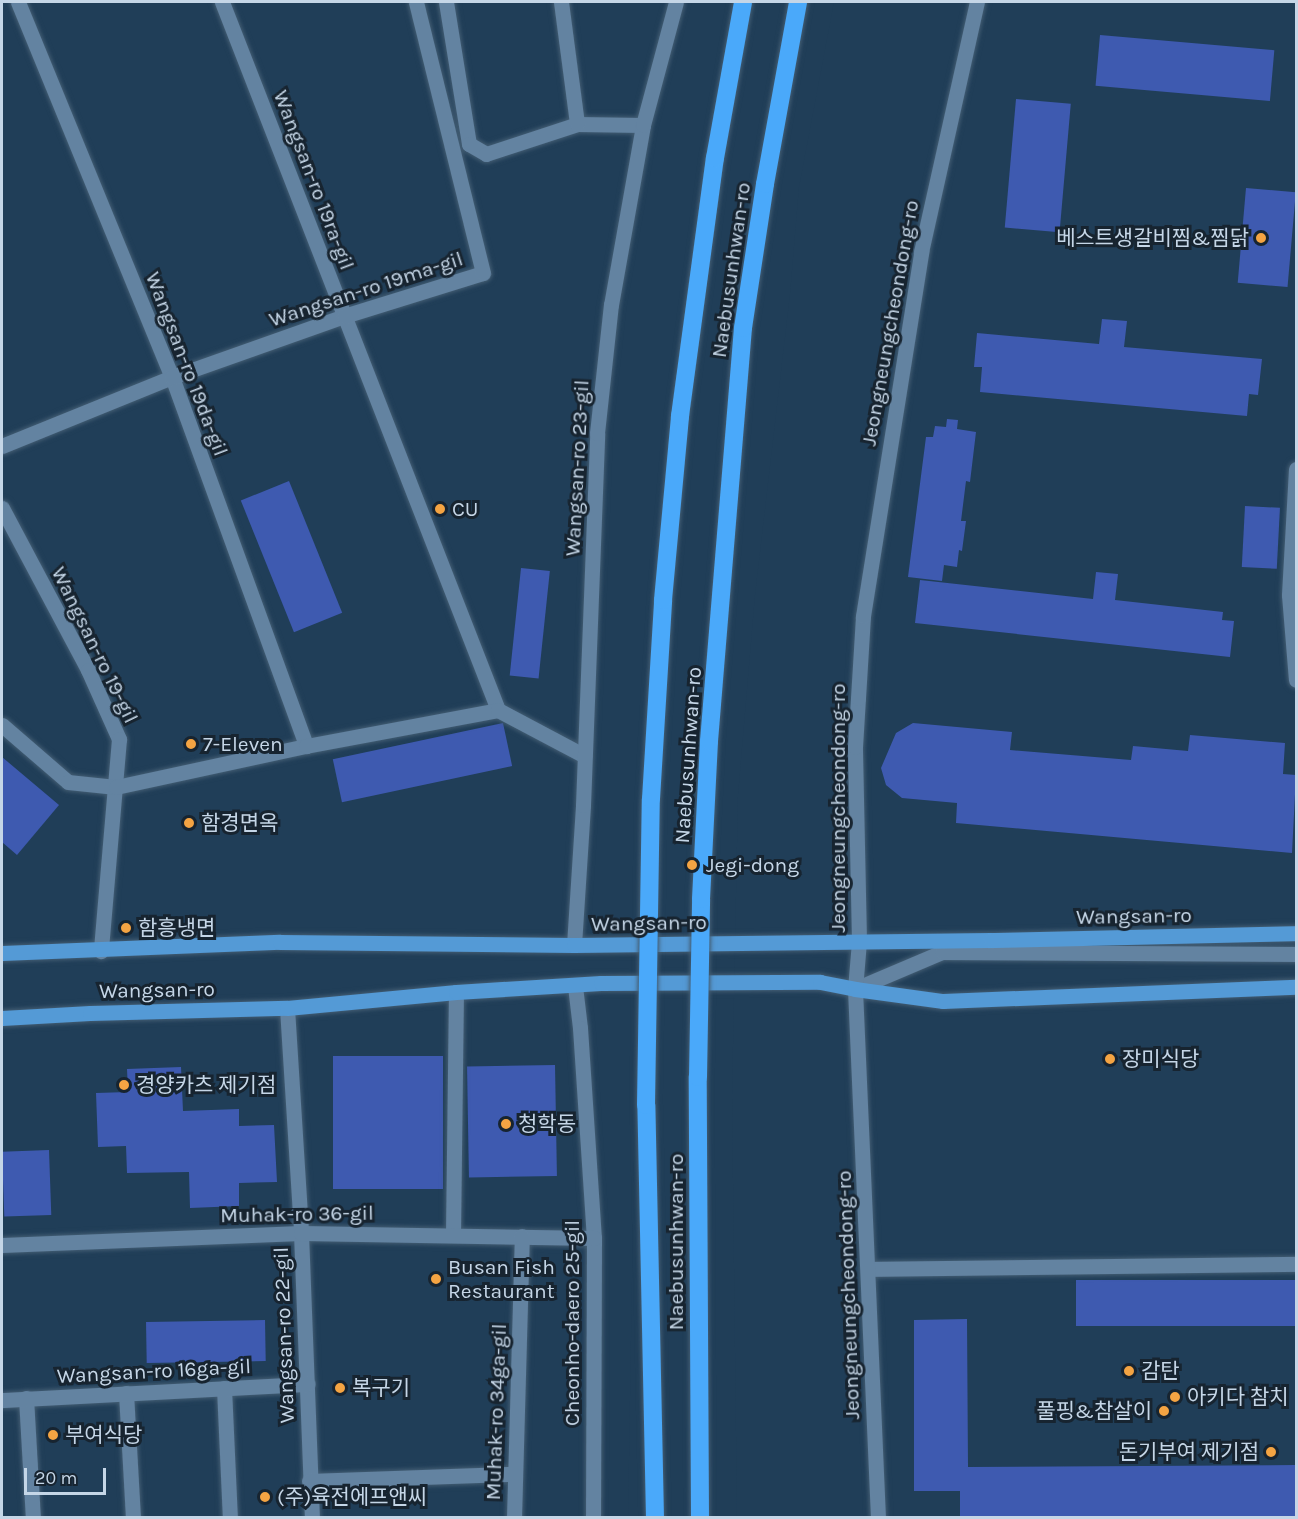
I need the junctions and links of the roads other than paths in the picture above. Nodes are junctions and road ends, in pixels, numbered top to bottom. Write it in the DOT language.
graph roads {
  1 [pos="18,2"];
  2 [pos="222,2"];
  3 [pos="416,2"];
  4 [pos="446,2"];
  5 [pos="561,2"];
  6 [pos="676,2"];
  7 [pos="743,2"];
  8 [pos="798,2"];
  9 [pos="976,2"];
  10 [pos="577,124"];
  11 [pos="643,125"];
  12 [pos="344,316"];
  13 [pos="172,377"];
  14 [pos="2,446"];
  15 [pos="1296,469"];
  16 [pos="2,508"];
  17 [pos="1293,580"];
  18 [pos="1296,680"];
  19 [pos="498,710"];
  20 [pos="2,725"];
  21 [pos="306,746"];
  22 [pos="585,756"];
  23 [pos="116,787"];
  24 [pos="1296,933"];
  25 [pos="859,941"];
  26 [pos="574,945"];
  27 [pos="101,951"];
  28 [pos="2,953"];
  29 [pos="1296,954"];
  30 [pos="574,986"];
  31 [pos="1296,987"];
  32 [pos="855,989"];
  33 [pos="456,992"];
  34 [pos="287,1008"];
  35 [pos="2,1018"];
  36 [pos="302,1233"];
  37 [pos="453,1235"];
  38 [pos="522,1236"];
  39 [pos="594,1238"];
  40 [pos="2,1245"];
  41 [pos="1296,1264"];
  42 [pos="868,1269"];
  43 [pos="308,1384"];
  44 [pos="224,1388"];
  45 [pos="126,1393"];
  46 [pos="26,1398"];
  47 [pos="2,1400"];
  48 [pos="514,1474"];
  49 [pos="309,1482"];
  50 [pos="33,1518"];
  51 [pos="133,1518"];
  52 [pos="230,1518"];
  53 [pos="312,1518"];
  54 [pos="514,1518"];
  55 [pos="593,1518"];
  56 [pos="655,1518"];
  57 [pos="700,1518"];
  58 [pos="878,1518"];
  1 -- 13 [label="street, Wangsan-ro 19da-gil"];
  2 -- 12 [label="street, Wangsan-ro 19ra-gil"];
  3 -- 12 [label="street, Wangsan-ro 19ma-gil"];
  4 -- 10 [label="street"];
  5 -- 10 [label="street"];
  6 -- 11 [label="street, Wangsan-ro 23-gil"];
  7 -- 56 [label="highway, Naebusunhwan-ro, bridge"];
  8 -- 57 [label="highway, Naebusunhwan-ro, bridge"];
  9 -- 25 [label="street, Jeongneungcheondong-ro"];
  10 -- 11 [label="street"];
  11 -- 22 [label="street, Wangsan-ro 23-gil"];
  12 -- 13 [label="street, Wangsan-ro 19ma-gil"];
  12 -- 19 [label="street, Wangsan-ro 19ra-gil"];
  13 -- 14 [label="street, Wangsan-ro 19ma-gil"];
  13 -- 21 [label="street, Wangsan-ro 19da-gil"];
  15 -- 17 [label="street"];
  16 -- 23 [label="street, Wangsan-ro 19-gil"];
  17 -- 18 [label="street"];
  19 -- 21 [label="street"];
  19 -- 22 [label="street"];
  20 -- 23 [label="street"];
  21 -- 23 [label="street"];
  22 -- 26 [label="street, Wangsan-ro 23-gil"];
  23 -- 27 [label="street, Wangsan-ro 19-gil"];
  24 -- 25 [label="main road, Wangsan-ro"];
  25 -- 26 [label="main road, Wangsan-ro, bridge"];
  25 -- 32 [label="street, Jeongneungcheondong-ro"];
  26 -- 27 [label="main road, Wangsan-ro"];
  27 -- 28 [label="main road, Wangsan-ro"];
  29 -- 32 [label="street, Wangsan-ro"];
  30 -- 32 [label="main road, Wangsan-ro, bridge"];
  30 -- 33 [label="main road, Wangsan-ro"];
  30 -- 39 [label="street, Cheonho-daero 25-gil"];
  31 -- 32 [label="main road, Wangsan-ro"];
  32 -- 42 [label="street, Jeongneungcheondong-ro"];
  33 -- 34 [label="main road, Wangsan-ro"];
  33 -- 37 [label="street"];
  34 -- 35 [label="main road, Wangsan-ro"];
  34 -- 36 [label="street, Wangsan-ro 22-gil"];
  36 -- 37 [label="street, Muhak-ro 36-gil"];
  36 -- 40 [label="street, Muhak-ro 36-gil"];
  36 -- 43 [label="street, Wangsan-ro 22-gil"];
  37 -- 38 [label="street, Muhak-ro 36-gil"];
  38 -- 39 [label="street, Muhak-ro 36-gil"];
  38 -- 48 [label="street, Muhak-ro 34ga-gil"];
  39 -- 55 [label="street, Cheonho-daero 25-gil"];
  41 -- 42 [label="street"];
  42 -- 58 [label="street, Jeongneungcheondong-ro"];
  43 -- 44 [label="street, Wangsan-ro 16ga-gil"];
  43 -- 49 [label="street, Wangsan-ro 22-gil"];
  44 -- 45 [label="street, Wangsan-ro 16ga-gil"];
  44 -- 52 [label="street"];
  45 -- 46 [label="street, Wangsan-ro 16ga-gil"];
  45 -- 51 [label="street"];
  46 -- 47 [label="street, Wangsan-ro 16ga-gil"];
  46 -- 50 [label="street"];
  48 -- 49 [label="street"];
  48 -- 54 [label="street, Muhak-ro 34ga-gil"];
  49 -- 53 [label="street, Wangsan-ro 22-gil"];
}
